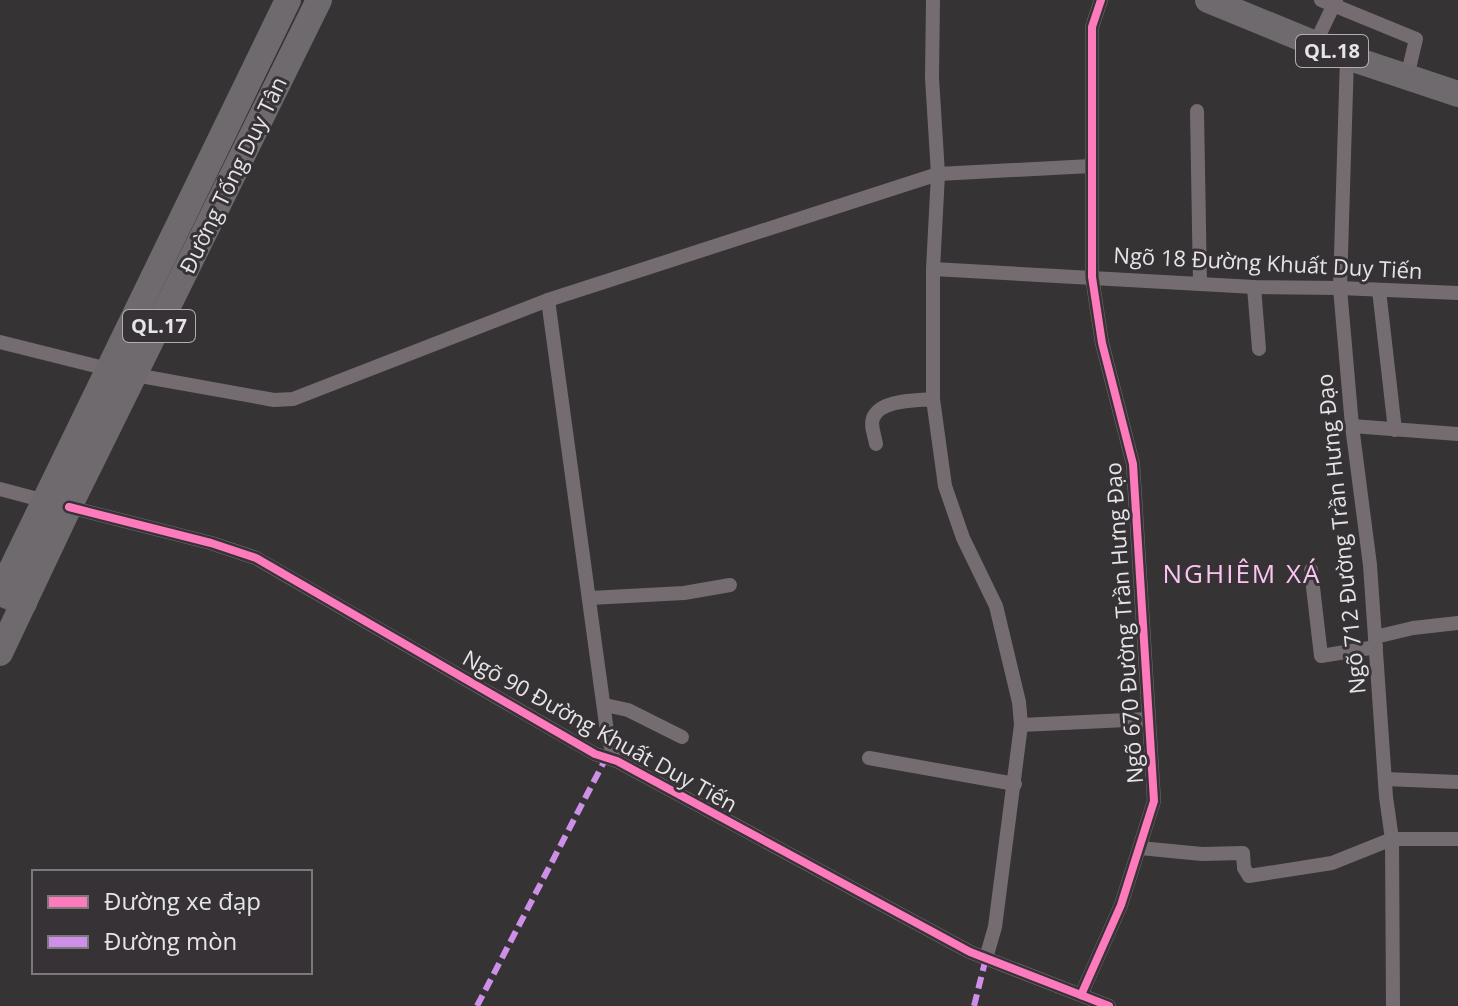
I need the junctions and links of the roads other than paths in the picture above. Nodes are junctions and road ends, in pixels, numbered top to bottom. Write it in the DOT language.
graph roads {
  1 [pos="288,0"];
  2 [pos="319,0"];
  3 [pos="933,0"];
  4 [pos="1101,0"];
  5 [pos="1208,0"];
  6 [pos="1331,2"];
  7 [pos="1315,44"];
  8 [pos="1347,57"];
  9 [pos="1407,77"];
  10 [pos="1458,94"];
  11 [pos="1197,111"];
  12 [pos="218,143"];
  13 [pos="243,154"];
  14 [pos="1091,166"];
  15 [pos="938,174"];
  16 [pos="933,269"];
  17 [pos="1092,277"];
  18 [pos="1200,284"];
  19 [pos="1254,287"];
  20 [pos="1340,288"];
  21 [pos="1379,290"];
  22 [pos="1458,293"];
  23 [pos="548,300"];
  24 [pos="0,342"];
  25 [pos="1259,349"];
  26 [pos="108,369"];
  27 [pos="135,375"];
  28 [pos="933,399"];
  29 [pos="1352,426"];
  30 [pos="1395,430"];
  31 [pos="1458,434"];
  32 [pos="876,444"];
  33 [pos="0,489"];
  34 [pos="57,504"];
  35 [pos="1311,570"];
  36 [pos="730,585"];
  37 [pos="12,598"];
  38 [pos="590,598"];
  39 [pos="1458,623"];
  40 [pos="1375,642"];
  41 [pos="0,653"];
  42 [pos="605,705"];
  43 [pos="1148,719"];
  44 [pos="1021,725"];
  45 [pos="682,737"];
  46 [pos="869,758"];
  47 [pos="617,761"];
  48 [pos="1385,779"];
  49 [pos="1458,782"];
  50 [pos="1015,784"];
  51 [pos="1392,839"];
  52 [pos="1458,839"];
  53 [pos="1140,848"];
  54 [pos="986,958"];
  55 [pos="1081,995"];
  56 [pos="1109,1006"];
  57 [pos="1393,1006"];
  1 -- 12 [label="highway, Đường Tống Duy Tân / QL.17"];
  2 -- 13 [label="highway, Đường Tống Duy Tân / QL.17"];
  3 -- 15 [label="street"];
  4 -- 14 [label="street, Ngõ 670 Đường Trần Hưng Đạo"];
  5 -- 7 [label="highway, QL.18"];
  6 -- 7 [label="street"];
  6 -- 9 [label="street"];
  7 -- 8 [label="highway, QL.18"];
  8 -- 9 [label="highway, QL.18"];
  8 -- 20 [label="street, Ngõ 712 Đường Trần Hưng Đạo"];
  9 -- 10 [label="highway, QL.18"];
  11 -- 18 [label="street"];
  12 -- 13 [label="highway"];
  12 -- 26 [label="highway, Đường Tống Duy Tân / QL.17"];
  13 -- 27 [label="highway, Đường Tống Duy Tân / QL.17"];
  14 -- 15 [label="street"];
  14 -- 17 [label="street, Ngõ 670 Đường Trần Hưng Đạo"];
  15 -- 16 [label="street"];
  15 -- 23 [label="street"];
  16 -- 17 [label="street, Ngõ 18 Đường Khuất Duy Tiến"];
  16 -- 28 [label="street"];
  17 -- 18 [label="street, Ngõ 18 Đường Khuất Duy Tiến"];
  17 -- 43 [label="street, Ngõ 670 Đường Trần Hưng Đạo"];
  18 -- 19 [label="street, Ngõ 18 Đường Khuất Duy Tiến"];
  19 -- 20 [label="street, Ngõ 18 Đường Khuất Duy Tiến"];
  19 -- 25 [label="street"];
  20 -- 21 [label="street, Ngõ 18 Đường Khuất Duy Tiến"];
  20 -- 29 [label="street, Ngõ 712 Đường Trần Hưng Đạo"];
  21 -- 22 [label="street, Ngõ 18 Đường Khuất Duy Tiến"];
  21 -- 30 [label="street"];
  23 -- 27 [label="street"];
  23 -- 38 [label="street, Ngõ 90 Đường Khuất Duy Tiến"];
  24 -- 26 [label="street"];
  26 -- 34 [label="highway, Đường Tống Duy Tân / QL.17"];
  27 -- 34 [label="highway, Đường Tống Duy Tân / QL.17"];
  28 -- 32 [label="street"];
  28 -- 44 [label="street"];
  29 -- 30 [label="street"];
  29 -- 40 [label="street, Ngõ 712 Đường Trần Hưng Đạo"];
  30 -- 31 [label="street"];
  33 -- 34 [label="street, Ngõ 90 Đường Khuất Duy Tiến"];
  34 -- 37 [label="highway, Đường Tống Duy Tân / QL.17"];
  34 -- 47 [label="street, Ngõ 90 Đường Khuất Duy Tiến"];
  35 -- 40 [label="street"];
  36 -- 38 [label="street"];
  37 -- 41 [label="highway, Đường Tống Duy Tân / QL.17"];
  38 -- 42 [label="street, Ngõ 90 Đường Khuất Duy Tiến"];
  39 -- 40 [label="street"];
  40 -- 48 [label="street, Ngõ 712 Đường Trần Hưng Đạo"];
  42 -- 45 [label="street"];
  42 -- 47 [label="street, Ngõ 90 Đường Khuất Duy Tiến"];
  43 -- 44 [label="street"];
  43 -- 53 [label="street, Ngõ 670 Đường Trần Hưng Đạo"];
  44 -- 50 [label="street"];
  46 -- 50 [label="street"];
  47 -- 54 [label="street, Ngõ 90 Đường Khuất Duy Tiến"];
  48 -- 49 [label="street"];
  48 -- 51 [label="street, Ngõ 712 Đường Trần Hưng Đạo"];
  50 -- 54 [label="street"];
  51 -- 52 [label="street"];
  51 -- 53 [label="street"];
  51 -- 57 [label="street, Ngõ 712 Đường Trần Hưng Đạo"];
  53 -- 55 [label="street, Ngõ 670 Đường Trần Hưng Đạo"];
  54 -- 55 [label="street, Ngõ 90 Đường Khuất Duy Tiến"];
  55 -- 56 [label="street, Ngõ 90 Đường Khuất Duy Tiến"];
}
